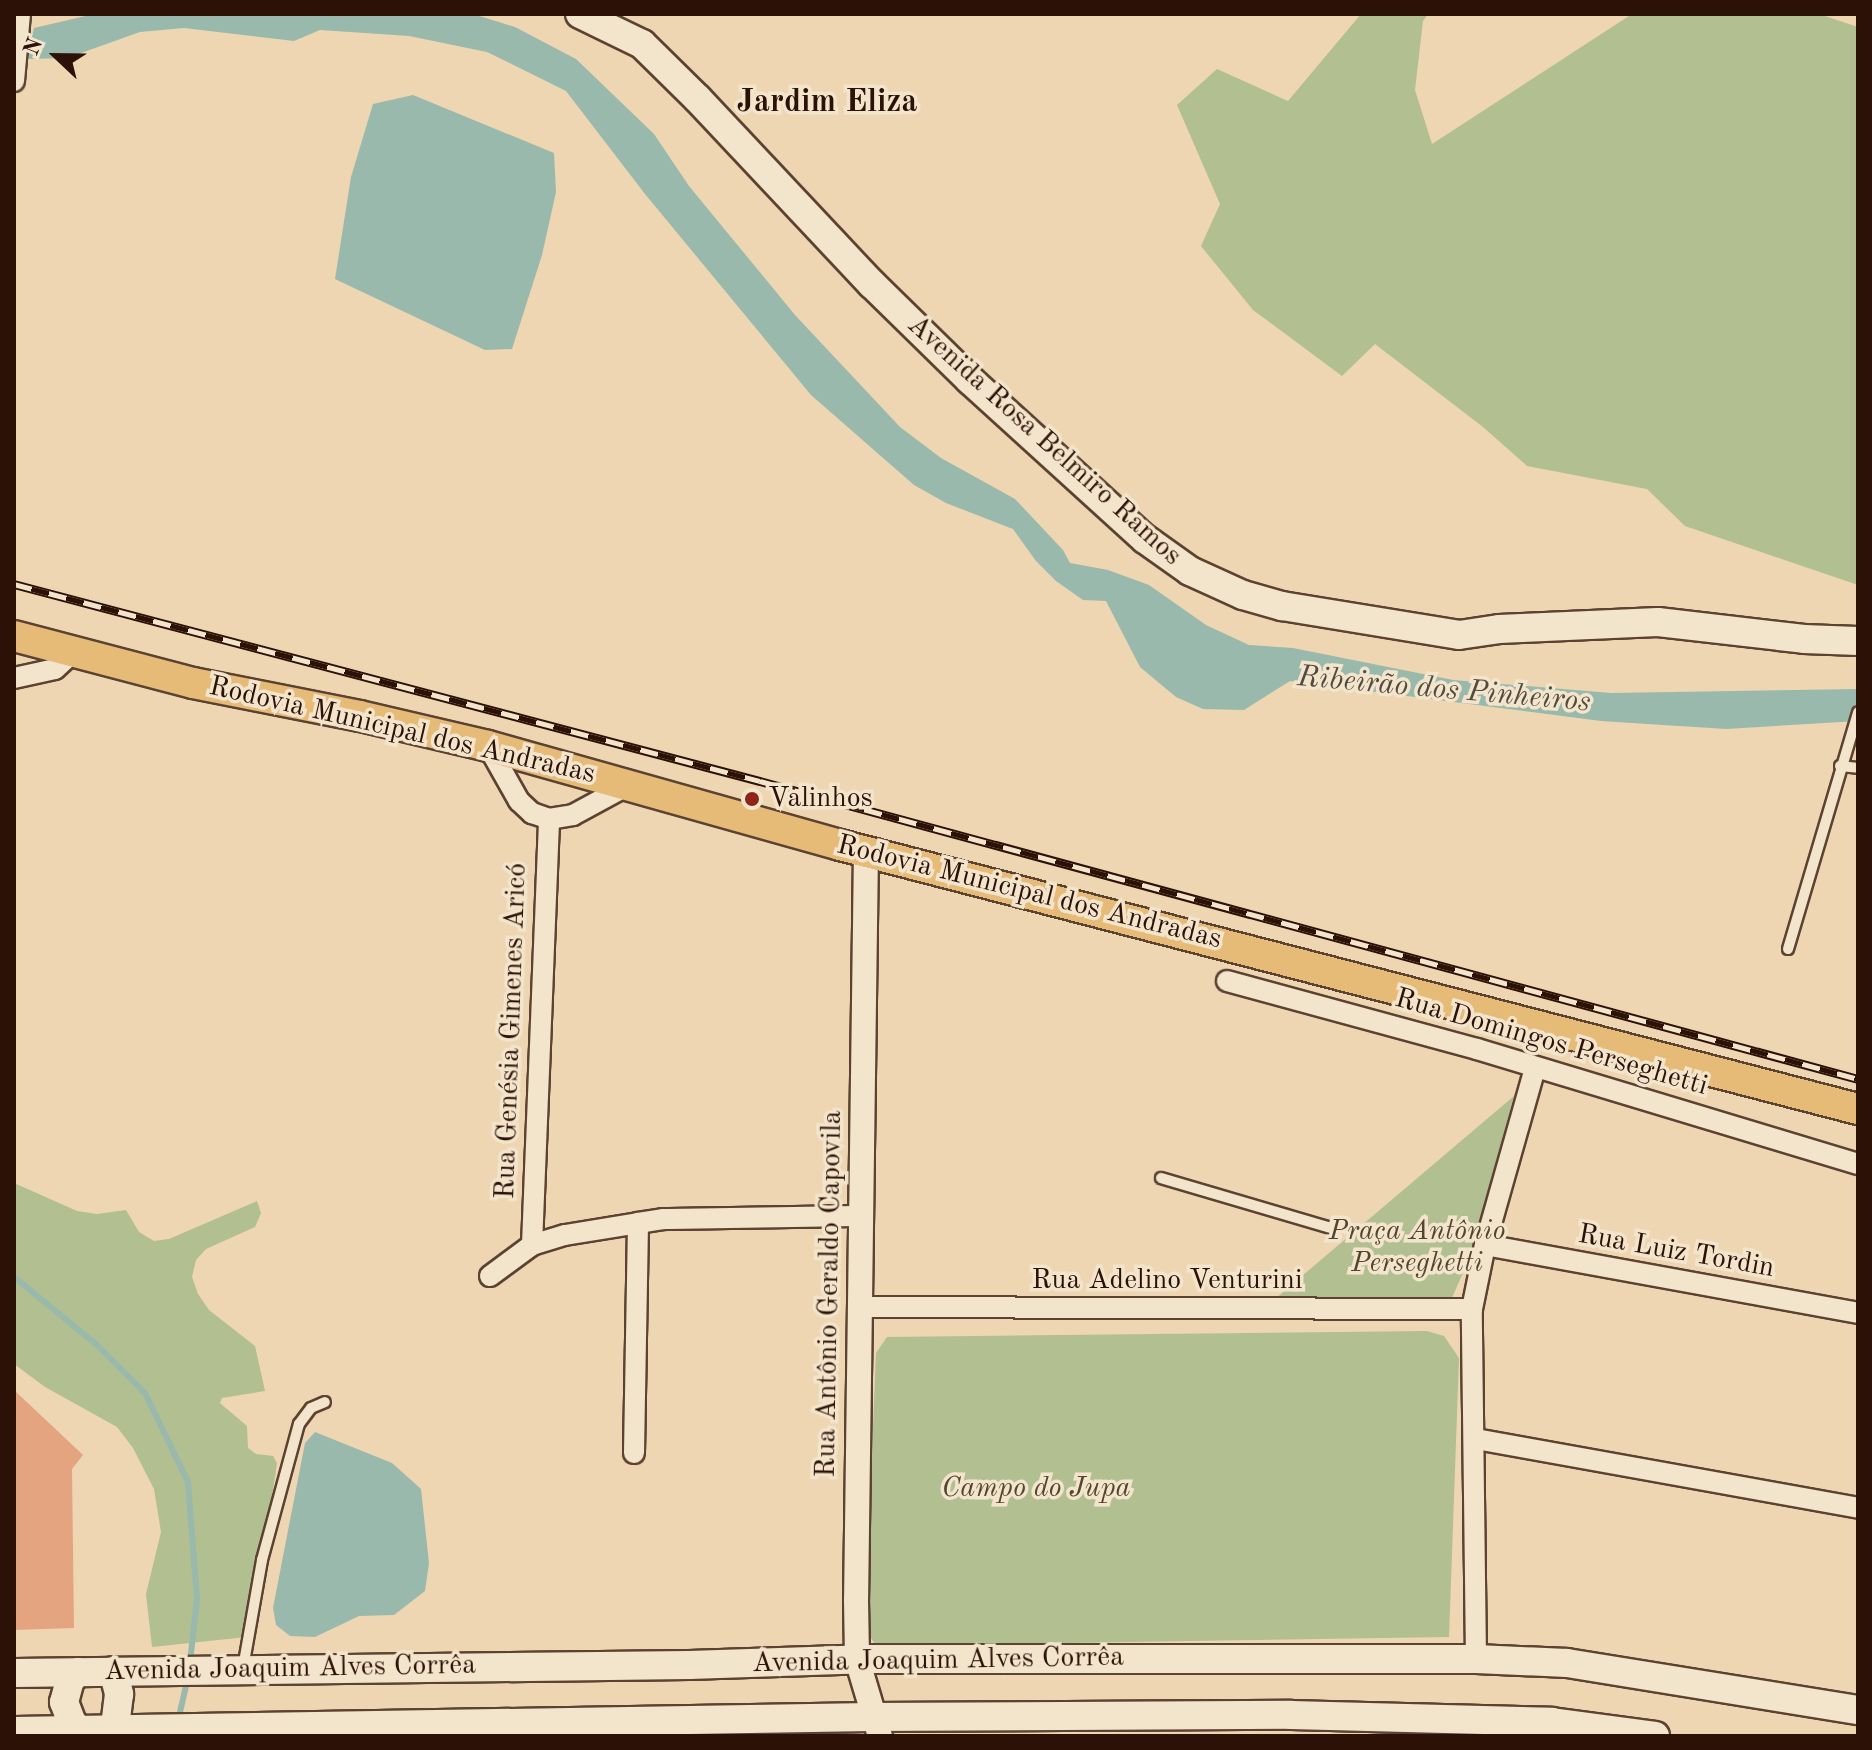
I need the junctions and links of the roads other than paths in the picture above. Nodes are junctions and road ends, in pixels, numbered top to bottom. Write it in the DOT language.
graph roads {
  1 [pos="580,14"];
  2 [pos="19,21"];
  3 [pos="15,74"];
  4 [pos="14,81"];
  5 [pos="14,636"];
  6 [pos="1858,641"];
  7 [pos="72,653"];
  8 [pos="14,678"];
  9 [pos="1858,712"];
  10 [pos="488,746"];
  11 [pos="1840,766"];
  12 [pos="1858,768"];
  13 [pos="630,784"];
  14 [pos="549,819"];
  15 [pos="866,850"];
  16 [pos="1788,949"];
  17 [pos="1227,981"];
  18 [pos="1535,1068"];
  19 [pos="1858,1109"];
  20 [pos="1858,1164"];
  21 [pos="1161,1178"];
  22 [pos="861,1216"];
  23 [pos="638,1223"];
  24 [pos="1331,1228"];
  25 [pos="532,1245"];
  26 [pos="1485,1245"];
  27 [pos="490,1276"];
  28 [pos="861,1307"];
  29 [pos="1472,1309"];
  30 [pos="1858,1313"];
  31 [pos="325,1402"];
  32 [pos="1476,1439"];
  33 [pos="634,1453"];
  34 [pos="1858,1508"];
  35 [pos="857,1659"];
  36 [pos="1476,1659"];
  37 [pos="243,1668"];
  38 [pos="113,1671"];
  39 [pos="78,1672"];
  40 [pos="14,1673"];
  41 [pos="1858,1710"];
  42 [pos="876,1726"];
  43 [pos="115,1729"];
  44 [pos="1518,1729"];
  45 [pos="80,1730"];
  46 [pos="528,1730"];
  47 [pos="14,1731"];
  48 [pos="1655,1736"];
  1 -- 6 [label="main road, Avenida Rosa Belmiro Ramos"];
  2 -- 3 [label="street"];
  3 -- 4 [label="street"];
  5 -- 7 [label="main road, Rodovia Municipal dos Andradas"];
  7 -- 8 [label="street"];
  7 -- 10 [label="main road, Rodovia Municipal dos Andradas"];
  9 -- 11 [label="lane"];
  10 -- 13 [label="main road, Rodovia Municipal dos Andradas"];
  10 -- 14 [label="street"];
  11 -- 12 [label="lane"];
  11 -- 16 [label="lane"];
  13 -- 14 [label="street"];
  13 -- 15 [label="main road, Rodovia Municipal dos Andradas"];
  14 -- 25 [label="street, Rua Genésia Gimenes Aricó"];
  15 -- 19 [label="main road, Rodovia Municipal dos Andradas"];
  15 -- 22 [label="street, Rua Antônio Geraldo Capovila"];
  17 -- 18 [label="street, Rua Domingos Perseghetti"];
  18 -- 20 [label="street, Rua Domingos Perseghetti"];
  18 -- 26 [label="street"];
  21 -- 24 [label="lane"];
  22 -- 23 [label="street"];
  22 -- 28 [label="street, Rua Antônio Geraldo Capovila"];
  23 -- 25 [label="street"];
  23 -- 33 [label="street"];
  25 -- 27 [label="street"];
  26 -- 29 [label="street"];
  26 -- 30 [label="street, Rua Luiz Tordin"];
  28 -- 29 [label="street, Rua Adelino Venturini"];
  28 -- 35 [label="street, Rua Antônio Geraldo Capovila"];
  29 -- 32 [label="street"];
  31 -- 37 [label="lane"];
  32 -- 34 [label="street"];
  32 -- 36 [label="street"];
  35 -- 36 [label="main road, Avenida Joaquim Alves Corrêa"];
  35 -- 37 [label="main road, Avenida Joaquim Alves Corrêa"];
  35 -- 42 [label="street, Rua Antônio Geraldo Capovila"];
  36 -- 41 [label="main road, Avenida Joaquim Alves Corrêa"];
  37 -- 38 [label="main road, Avenida Joaquim Alves Corrêa"];
  38 -- 39 [label="main road, Avenida Joaquim Alves Corrêa"];
  38 -- 43 [label="main road"];
  39 -- 40 [label="main road, Avenida Joaquim Alves Corrêa"];
  39 -- 45 [label="main road"];
  42 -- 44 [label="main road, Avenida Joaquim Alves Corrêa"];
  42 -- 46 [label="main road, Avenida Joaquim Alves Corrêa"];
  43 -- 45 [label="main road, Avenida Joaquim Alves Corrêa"];
  43 -- 46 [label="main road, Avenida Joaquim Alves Corrêa"];
  44 -- 48 [label="main road, Avenida Joaquim Alves Corrêa"];
  45 -- 47 [label="main road, Avenida Joaquim Alves Corrêa"];
}
